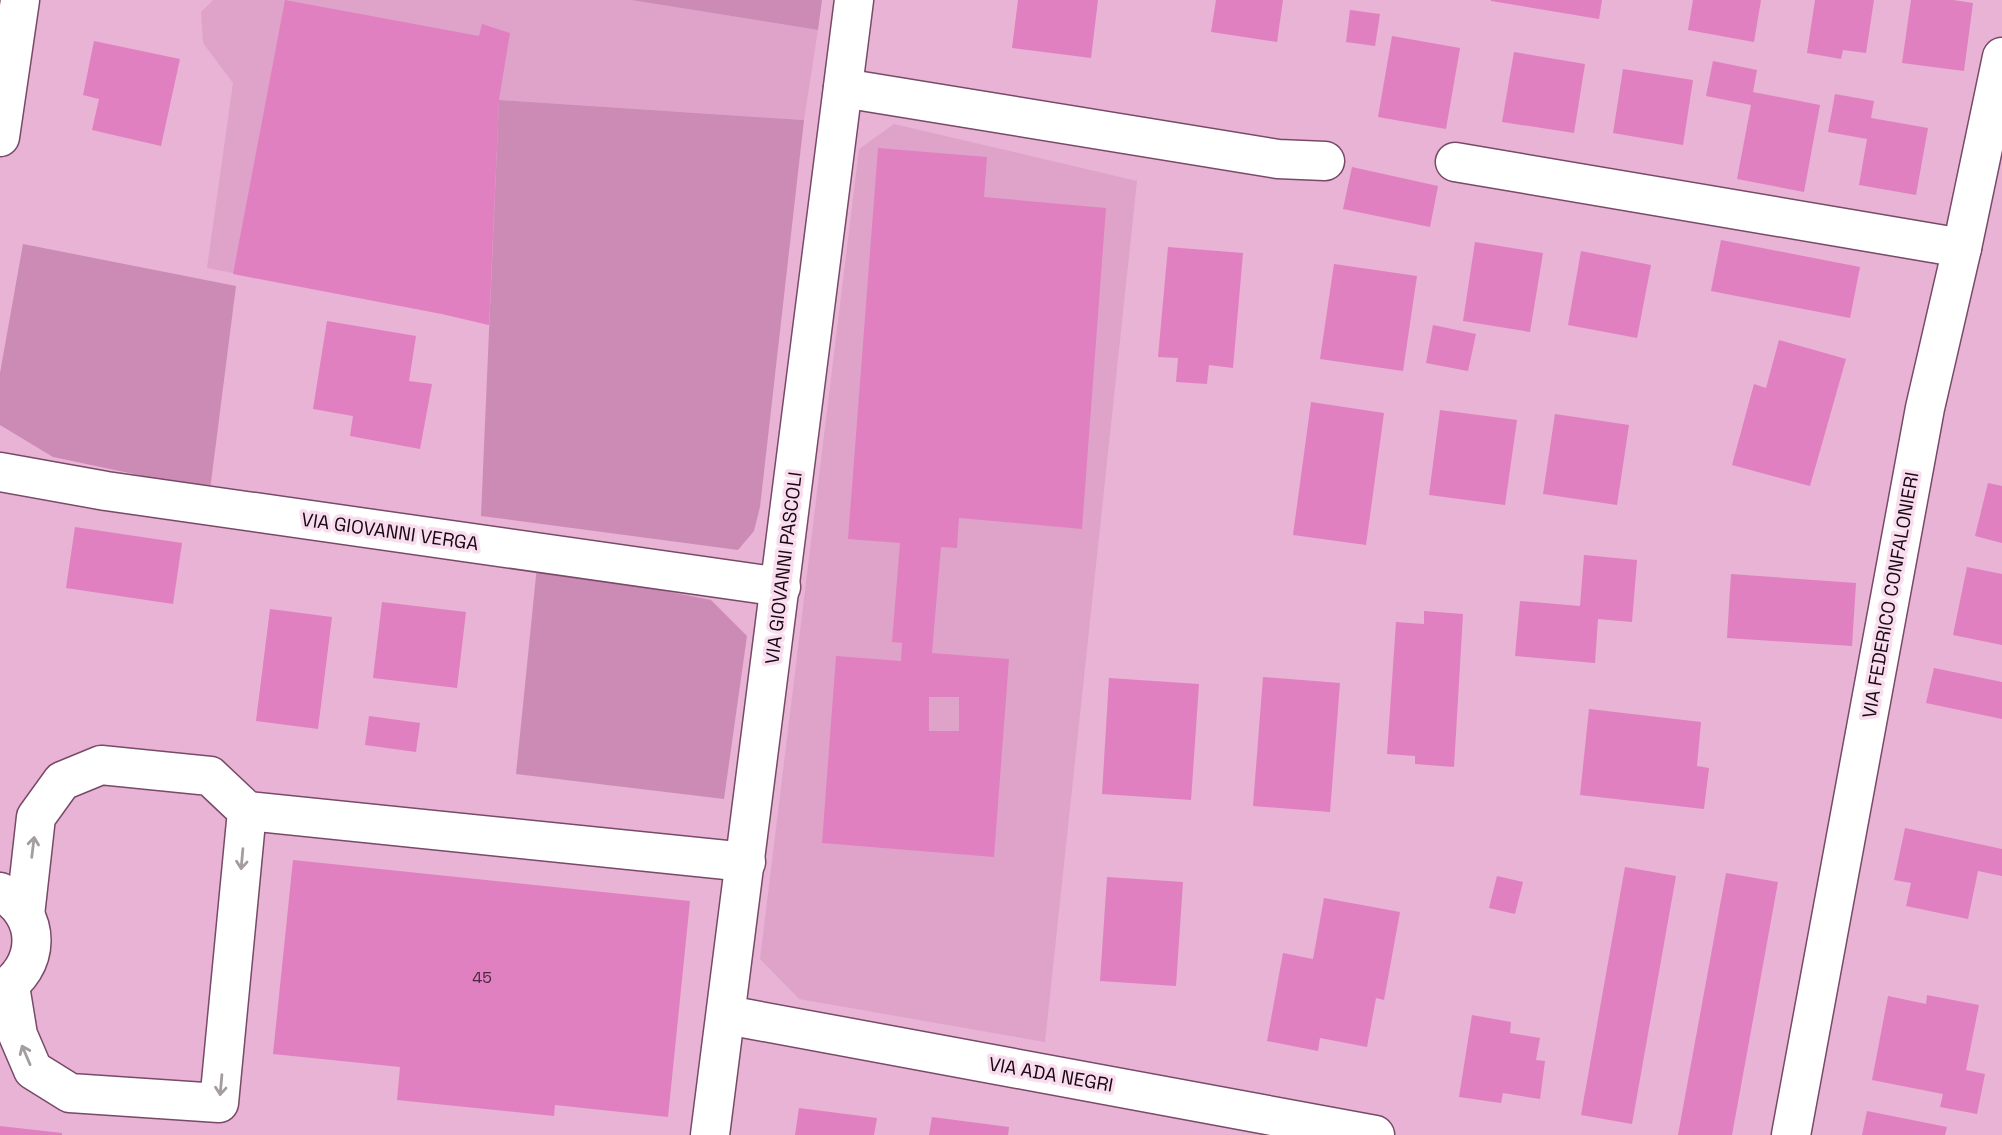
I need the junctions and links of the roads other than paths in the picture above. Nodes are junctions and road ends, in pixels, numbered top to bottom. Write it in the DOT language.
graph roads {
  1 [pos="20,0"];
  2 [pos="854,0"];
  3 [pos="2002,57"];
  4 [pos="843,88"];
  5 [pos="0,137"];
  6 [pos="1325,161"];
  7 [pos="1455,162"];
  8 [pos="1962,248"];
  9 [pos="0,472"];
  10 [pos="781,587"];
  11 [pos="247,811"];
  12 [pos="746,862"];
  13 [pos="12,903"];
  14 [pos="5,988"];
  15 [pos="727,1015"];
  16 [pos="710,1135"];
  17 [pos="1375,1135"];
  18 [pos="1791,1135"];
  1 -- 5 [label="street"];
  2 -- 4 [label="street, VIA GIOVANNI PASCOLI"];
  3 -- 8 [label="street, VIA FEDERICO CONFALONIERI"];
  4 -- 6 [label="street"];
  4 -- 10 [label="street, VIA GIOVANNI PASCOLI"];
  7 -- 8 [label="street"];
  8 -- 18 [label="street, VIA FEDERICO CONFALONIERI"];
  9 -- 10 [label="street, VIA GIOVANNI VERGA"];
  10 -- 12 [label="street, VIA GIOVANNI PASCOLI"];
  11 -- 12 [label="street"];
  13 -- 11 [label="street, one-way"];
  11 -- 14 [label="street, one-way"];
  12 -- 15 [label="street, VIA GIOVANNI PASCOLI"];
  13 -- 14 [label="street"];
  15 -- 16 [label="street, VIA GIOVANNI PASCOLI"];
  15 -- 17 [label="street, VIA ADA NEGRI"];
}
